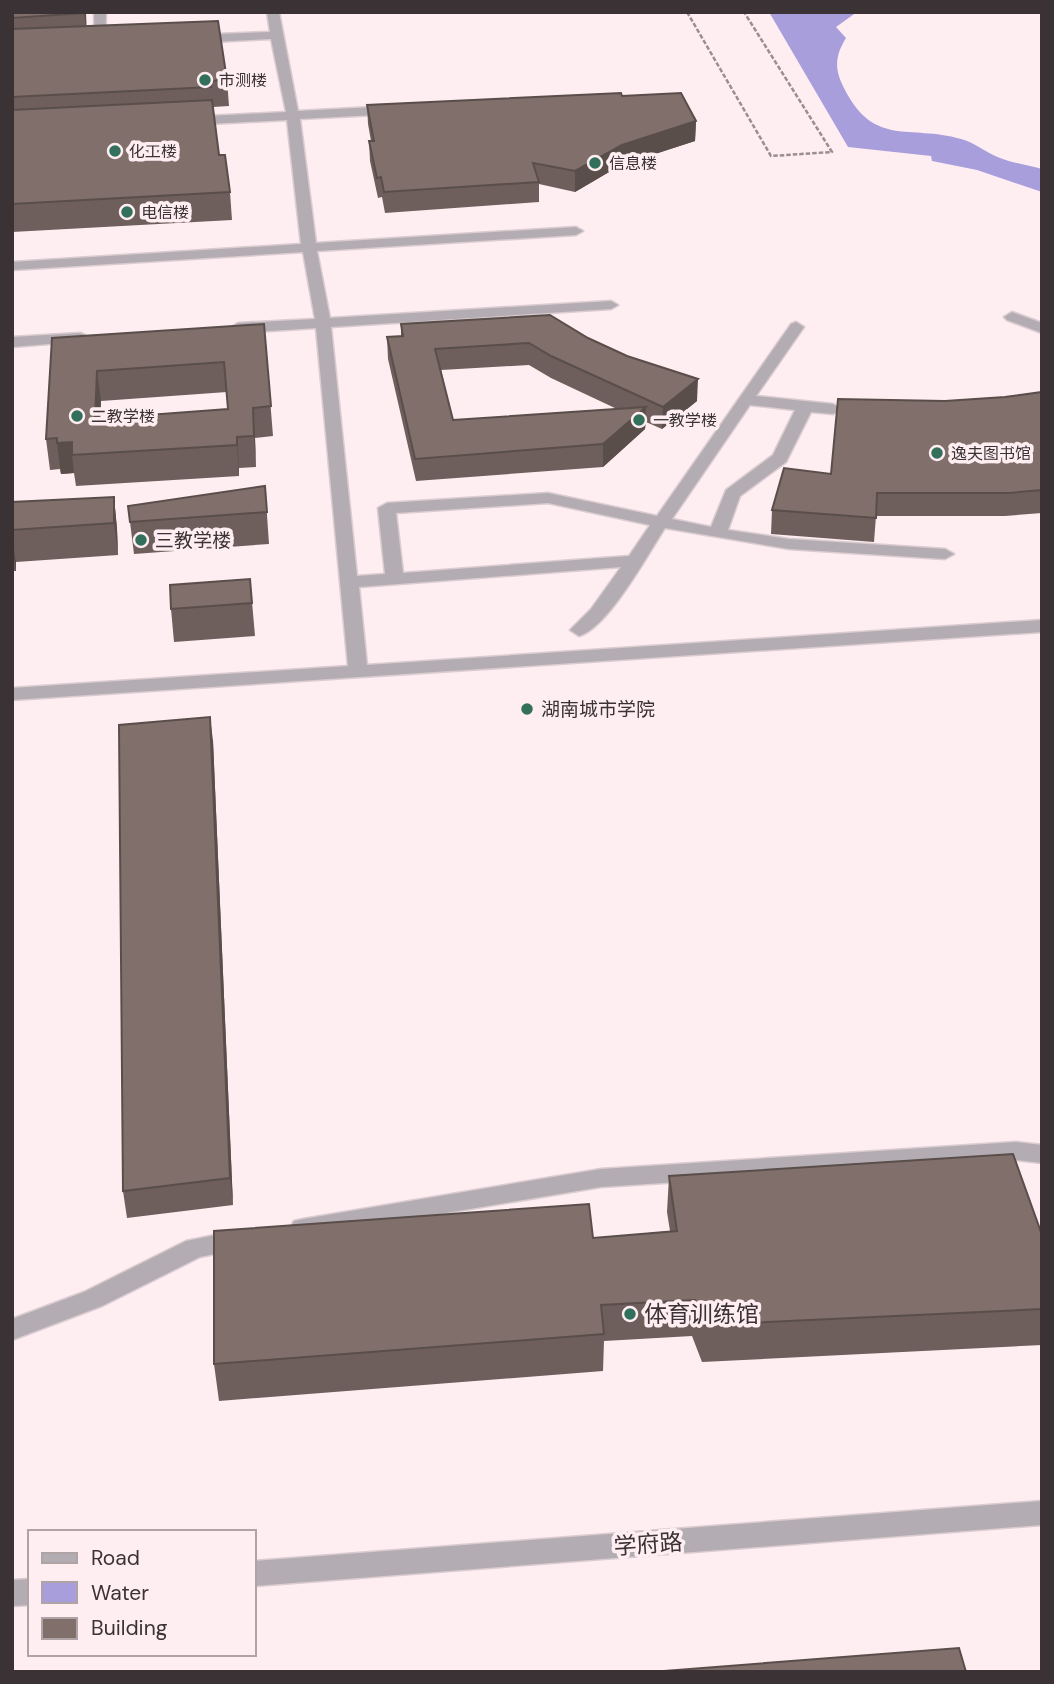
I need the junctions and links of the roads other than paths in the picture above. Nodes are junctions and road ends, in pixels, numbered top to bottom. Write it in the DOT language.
graph roads {
  1 [pos="100,12"];
  2 [pos="273,12"];
  3 [pos="276,35"];
  4 [pos="181,39"];
  5 [pos="101,43"];
  6 [pos="413,109"];
  7 [pos="293,116"];
  8 [pos="172,122"];
  9 [pos="576,230"];
  10 [pos="309,248"];
  11 [pos="12,266"];
  12 [pos="611,305"];
  13 [pos="1012,317"];
  14 [pos="323,322"];
  15 [pos="796,327"];
  16 [pos="228,328"];
  17 [pos="1042,328"];
  18 [pos="93,337"];
  19 [pos="12,342"];
  20 [pos="745,400"];
  21 [pos="804,409"];
  22 [pos="833,409"];
  23 [pos="660,522"];
  24 [pos="718,533"];
  25 [pos="945,554"];
  26 [pos="634,561"];
  27 [pos="395,579"];
  28 [pos="349,582"];
  29 [pos="1042,625"];
  30 [pos="579,630"];
  31 [pos="358,671"];
  32 [pos="12,694"];
  33 [pos="1042,1154"];
  34 [pos="12,1330"];
  35 [pos="1042,1513"];
  36 [pos="256,1574"];
  1 -- 5 [label="street"];
  2 -- 3 [label="street"];
  3 -- 4 [label="street"];
  3 -- 7 [label="street"];
  6 -- 7 [label="street"];
  7 -- 8 [label="street"];
  7 -- 10 [label="street"];
  9 -- 10 [label="street"];
  10 -- 11 [label="street"];
  10 -- 14 [label="street"];
  12 -- 14 [label="street"];
  13 -- 17 [label="street"];
  14 -- 16 [label="street"];
  14 -- 28 [label="street"];
  15 -- 20 [label="street"];
  18 -- 19 [label="street"];
  20 -- 21 [label="street"];
  20 -- 23 [label="street"];
  21 -- 22 [label="street"];
  21 -- 24 [label="street"];
  23 -- 24 [label="street"];
  23 -- 26 [label="street"];
  23 -- 27 [label="street"];
  24 -- 25 [label="street"];
  26 -- 27 [label="street"];
  26 -- 30 [label="street"];
  27 -- 28 [label="street"];
  28 -- 31 [label="street"];
  29 -- 31 [label="street"];
  31 -- 32 [label="street"];
  33 -- 34 [label="street"];
  35 -- 36 [label="street, 学府路"];
}
